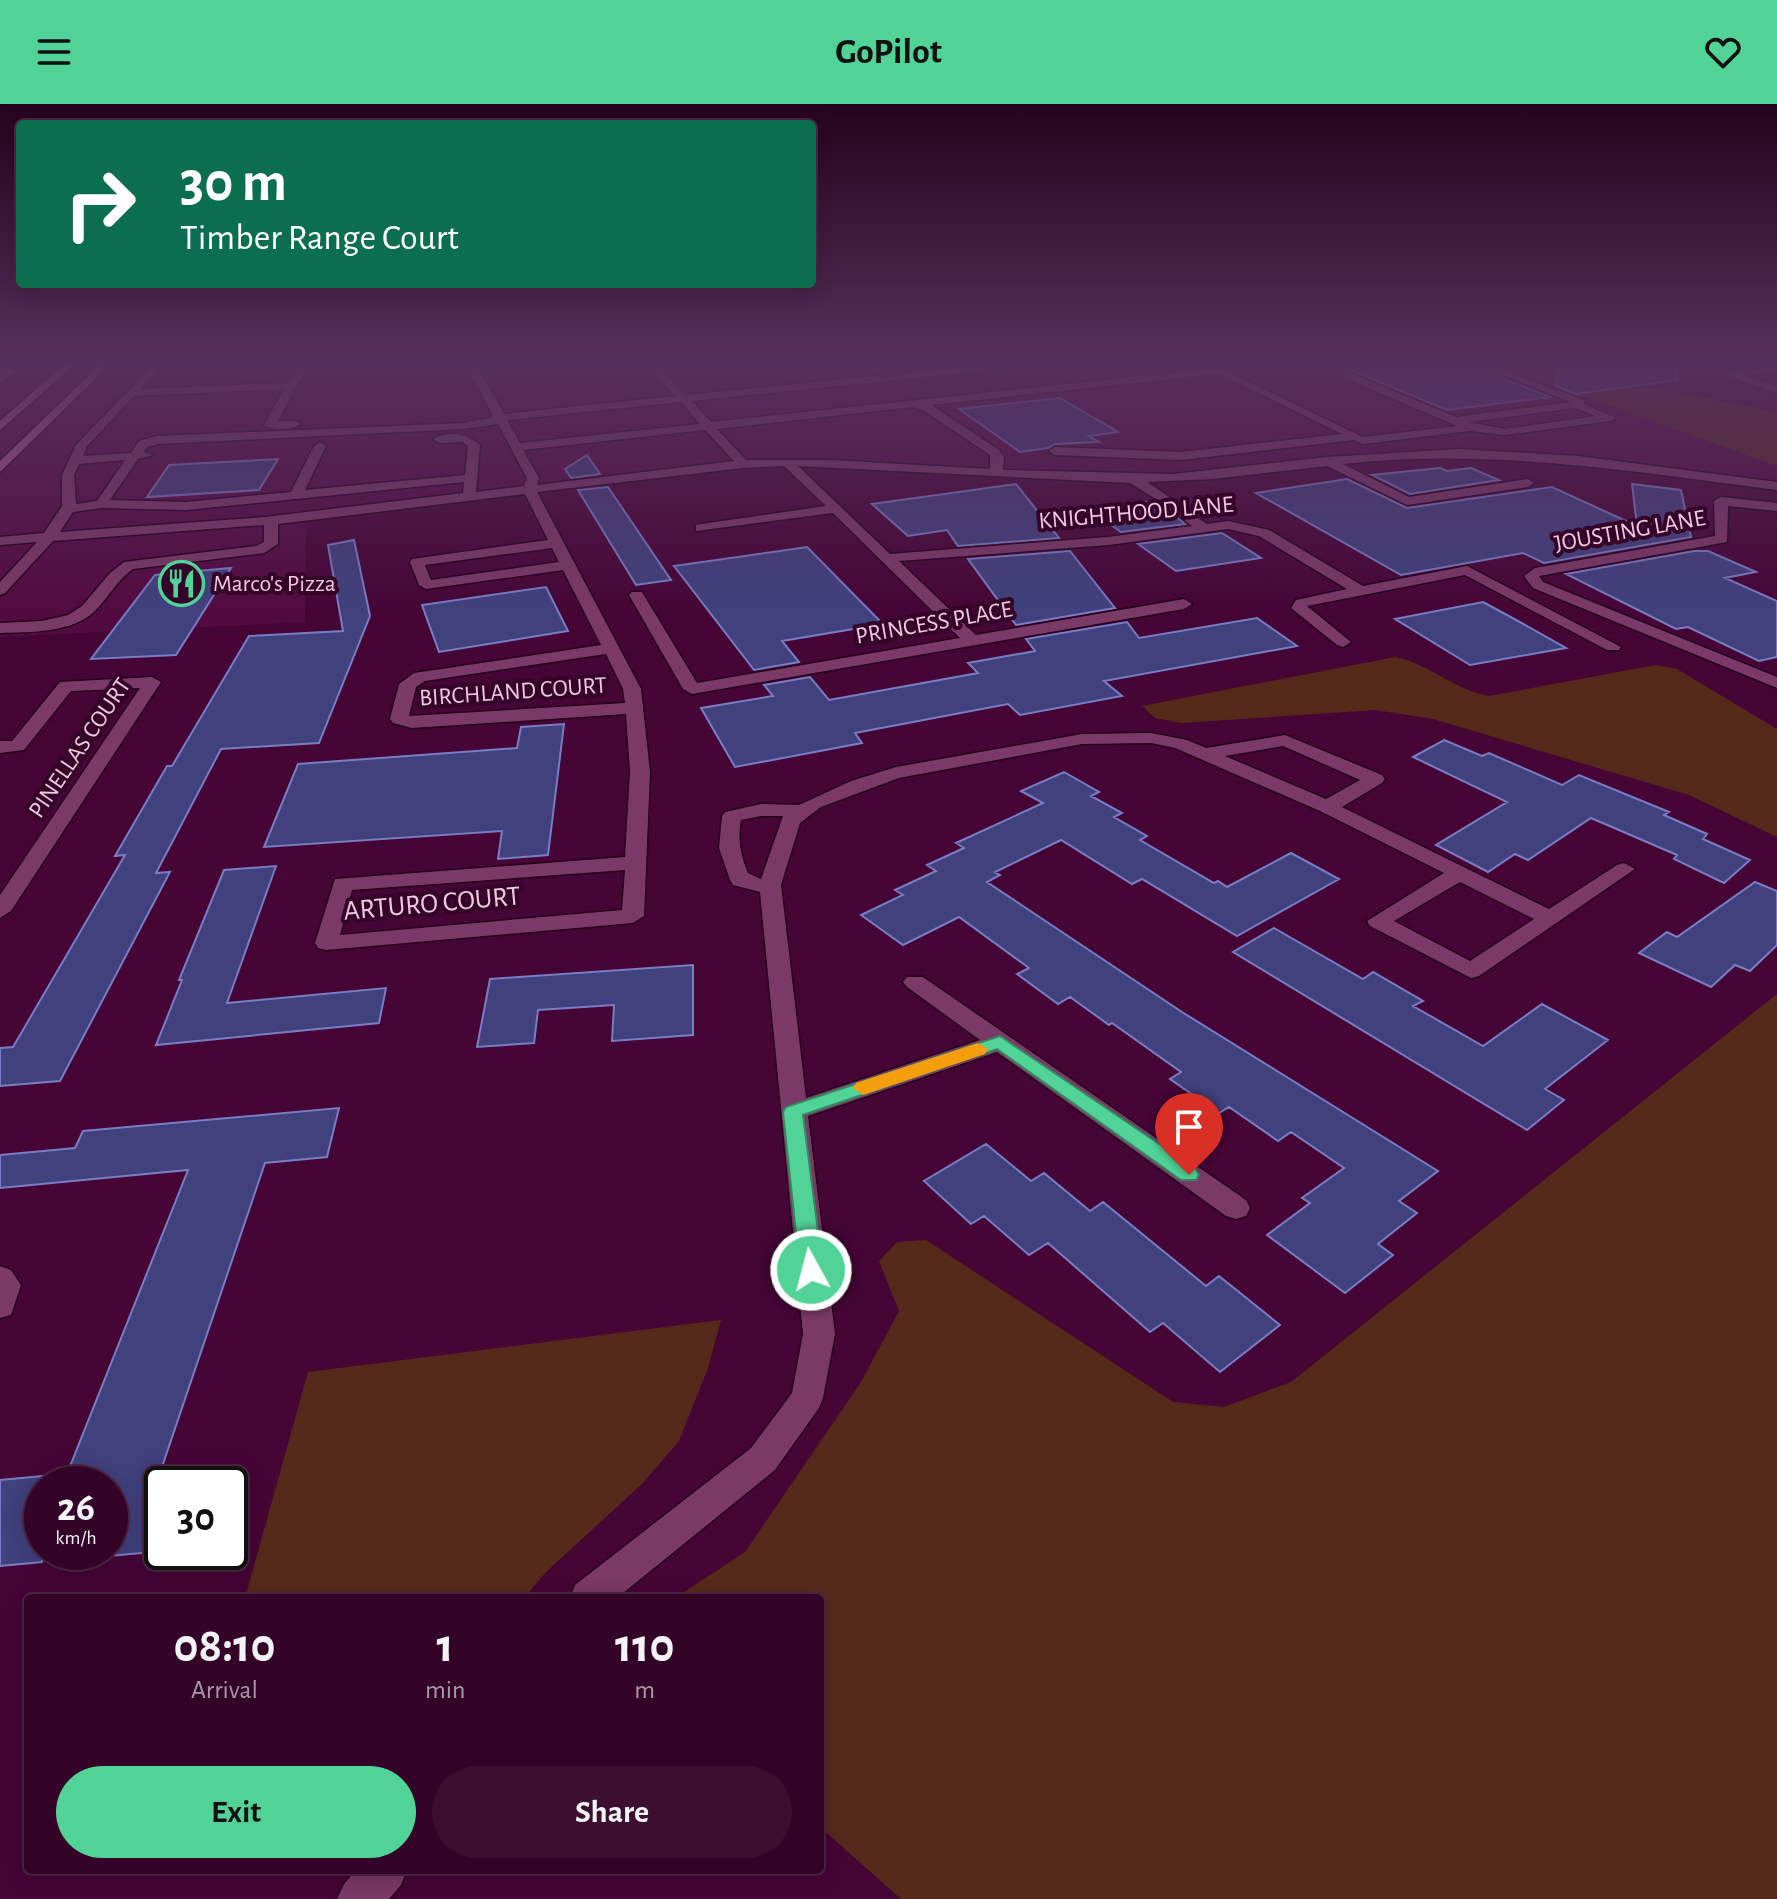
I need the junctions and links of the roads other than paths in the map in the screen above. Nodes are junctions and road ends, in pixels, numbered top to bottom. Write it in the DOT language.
graph roads {
  1 [pos="24,445"];
  2 [pos="82,445"];
  3 [pos="143,445"];
  4 [pos="331,445"];
  5 [pos="474,445"];
  6 [pos="535,445"];
  7 [pos="725,445"];
  8 [pos="983,445"];
  9 [pos="1292,445"];
  10 [pos="1371,445"];
  11 [pos="320,446"];
  12 [pos="514,447"];
  13 [pos="1055,451"];
  14 [pos="196,452"];
  15 [pos="166,454"];
  16 [pos="136,455"];
  17 [pos="966,455"];
  18 [pos="1390,456"];
  19 [pos="72,461"];
  20 [pos="1327,461"];
  21 [pos="787,462"];
  22 [pos="743,464"];
  23 [pos="0,468"];
  24 [pos="961,469"];
  25 [pos="996,472"];
  26 [pos="470,478"];
  27 [pos="1133,479"];
  28 [pos="1528,483"];
  29 [pos="1777,486"];
  30 [pos="529,489"];
  31 [pos="295,497"];
  32 [pos="469,497"];
  33 [pos="1164,500"];
  34 [pos="101,504"];
  35 [pos="1777,507"];
  36 [pos="68,509"];
  37 [pos="836,509"];
  38 [pos="1179,510"];
  39 [pos="271,521"];
  40 [pos="701,528"];
  41 [pos="1204,528"];
  42 [pos="45,538"];
  43 [pos="0,541"];
  44 [pos="557,543"];
  45 [pos="888,558"];
  46 [pos="569,565"];
  47 [pos="0,590"];
  48 [pos="1361,591"];
  49 [pos="637,595"];
  50 [pos="1184,604"];
  51 [pos="0,628"];
  52 [pos="973,641"];
  53 [pos="1343,642"];
  54 [pos="1613,647"];
  55 [pos="612,648"];
  56 [pos="1777,683"];
  57 [pos="635,708"];
  58 [pos="0,747"];
  59 [pos="1206,754"];
  60 [pos="1327,807"];
  61 [pos="802,811"];
  62 [pos="636,863"];
  63 [pos="1624,869"];
  64 [pos="1458,874"];
  65 [pos="770,888"];
  66 [pos="0,911"];
  67 [pos="1550,918"];
  68 [pos="915,982"];
  69 [pos="1000,1042"];
  70 [pos="793,1112"];
  71 [pos="1236,1208"];
  72 [pos="0,1278"];
  73 [pos="0,1306"];
  74 [pos="593,1594"];
  75 [pos="382,1874"];
  76 [pos="359,1899"];
  1 -- 23 [label="main road"];
  2 -- 19 [label="street"];
  3 -- 16 [label="street"];
  4 -- 11 [label="street"];
  5 -- 26 [label="street"];
  6 -- 12 [label="street"];
  7 -- 22 [label="street"];
  8 -- 25 [label="street"];
  9 -- 13 [label="street"];
  10 -- 18 [label="street"];
  11 -- 14 [label="street"];
  11 -- 31 [label="street"];
  12 -- 30 [label="street"];
  15 -- 16 [label="street"];
  16 -- 19 [label="street"];
  16 -- 34 [label="street"];
  17 -- 24 [label="street"];
  18 -- 20 [label="street"];
  18 -- 29 [label="street"];
  19 -- 36 [label="street"];
  20 -- 27 [label="street"];
  20 -- 28 [label="street"];
  21 -- 22 [label="street"];
  21 -- 24 [label="street"];
  21 -- 37 [label="street"];
  22 -- 30 [label="street"];
  24 -- 25 [label="street"];
  25 -- 27 [label="street"];
  26 -- 31 [label="street"];
  26 -- 32 [label="street"];
  27 -- 33 [label="street"];
  30 -- 32 [label="street"];
  30 -- 44 [label="street"];
  31 -- 34 [label="street"];
  32 -- 39 [label="street"];
  34 -- 36 [label="street"];
  35 -- 56 [label="street, JOUSTING LANE"];
  36 -- 42 [label="street"];
  37 -- 40 [label="street"];
  37 -- 45 [label="street"];
  38 -- 41 [label="street"];
  39 -- 42 [label="street"];
  39 -- 51 [label="street"];
  41 -- 45 [label="street, KNIGHTHOOD LANE"];
  41 -- 48 [label="street, KNIGHTHOOD LANE"];
  42 -- 43 [label="street"];
  42 -- 47 [label="street"];
  44 -- 46 [label="street"];
  44 -- 46 [label="street"];
  45 -- 52 [label="street"];
  46 -- 55 [label="street"];
  48 -- 53 [label="street"];
  48 -- 54 [label="street"];
  49 -- 52 [label="street, PRINCESS PLACE"];
  50 -- 52 [label="street, PRINCESS PLACE"];
  55 -- 57 [label="street"];
  55 -- 57 [label="street, BIRCHLAND COURT"];
  57 -- 62 [label="street"];
  58 -- 66 [label="street, PINELLAS COURT"];
  59 -- 60 [label="street"];
  59 -- 60 [label="street"];
  59 -- 61 [label="street"];
  60 -- 64 [label="street"];
  61 -- 65 [label="street"];
  61 -- 65 [label="street"];
  62 -- 62 [label="street, ARTURO COURT"];
  63 -- 67 [label="street"];
  64 -- 67 [label="street"];
  64 -- 67 [label="street"];
  65 -- 70 [label="street"];
  68 -- 69 [label="street"];
  69 -- 70 [label="street"];
  69 -- 71 [label="street"];
  70 -- 74 [label="street"];
  72 -- 73 [label="street"];
  75 -- 76 [label="street"];
}
